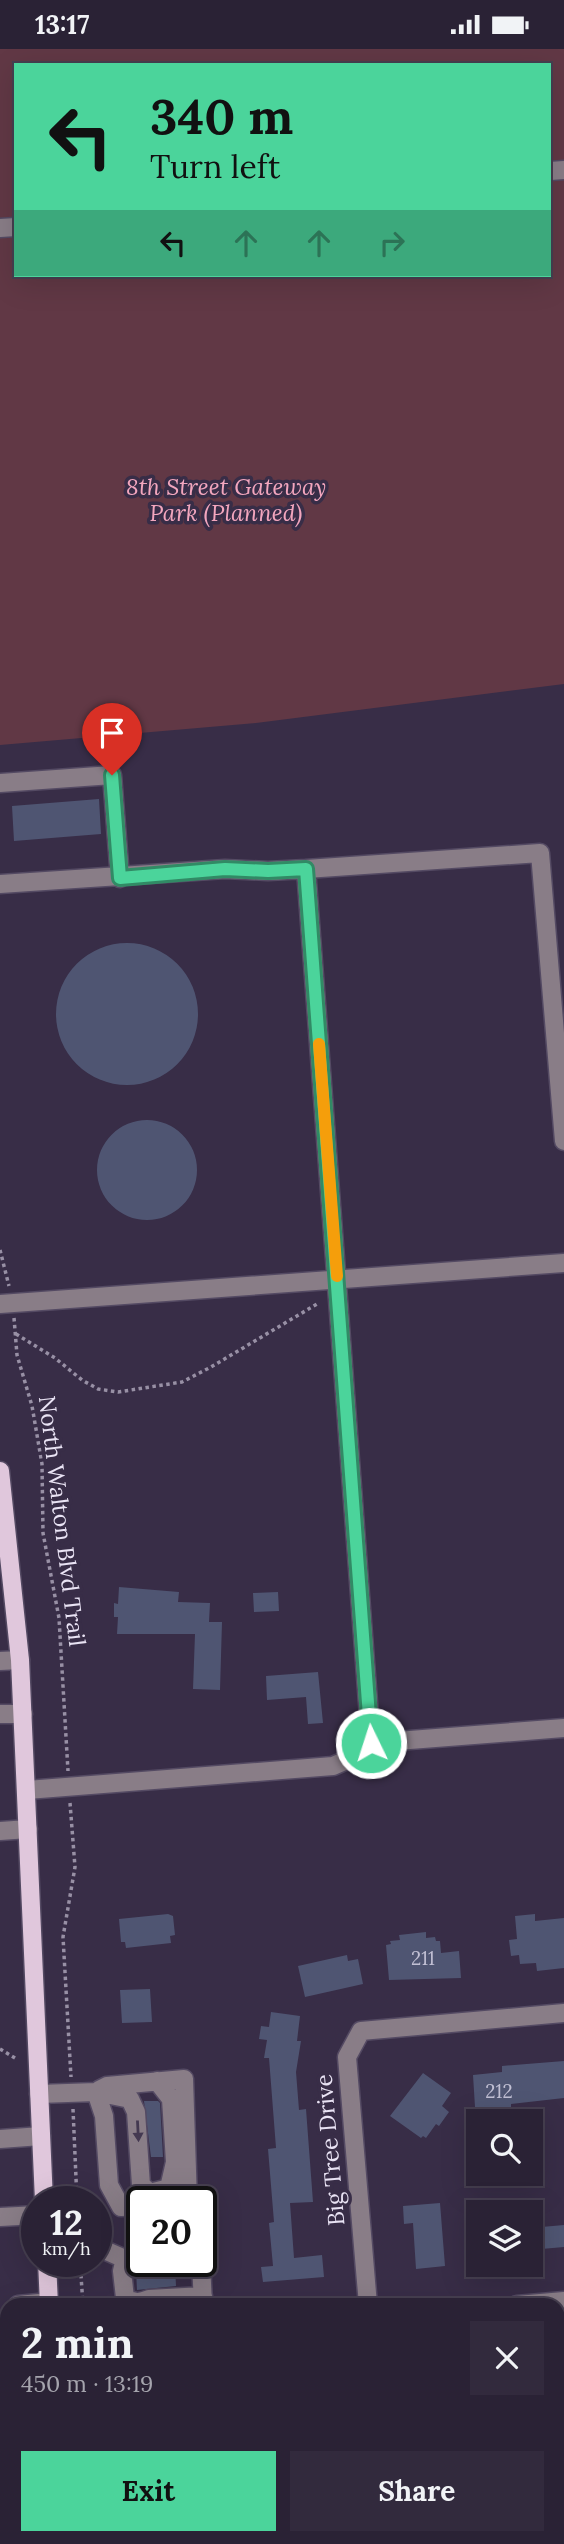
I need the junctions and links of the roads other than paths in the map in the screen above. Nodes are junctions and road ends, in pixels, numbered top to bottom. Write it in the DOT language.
graph roads {
  1 [pos="0,783"];
  2 [pos="306,869"];
  3 [pos="120,878"];
  4 [pos="0,884"];
  5 [pos="564,1141"];
  6 [pos="564,1263"];
  7 [pos="337,1279"];
  8 [pos="0,1304"];
  9 [pos="0,1471"];
  10 [pos="4,1539"];
  11 [pos="20,1660"];
  12 [pos="0,1661"];
  13 [pos="0,1714"];
  14 [pos="23,1714"];
  15 [pos="564,1728"];
  16 [pos="371,1743"];
  17 [pos="27,1790"];
  18 [pos="28,1829"];
  19 [pos="0,1831"];
  20 [pos="564,2013"];
  21 [pos="158,2081"];
  22 [pos="96,2092"];
  23 [pos="39,2094"];
  24 [pos="41,2136"];
  25 [pos="0,2139"];
  26 [pos="43,2186"];
  27 [pos="188,2186"];
  28 [pos="126,2207"];
  29 [pos="21,2216"];
  30 [pos="0,2217"];
  31 [pos="126,2266"];
  32 [pos="48,2277"];
  33 [pos="202,2277"];
  34 [pos="49,2298"];
  35 [pos="125,2298"];
  36 [pos="203,2298"];
  37 [pos="367,2298"];
  1 -- 3 [label="street"];
  2 -- 3 [label="street"];
  2 -- 5 [label="street"];
  2 -- 7 [label="street"];
  3 -- 4 [label="street"];
  6 -- 7 [label="street"];
  7 -- 8 [label="street"];
  7 -- 16 [label="street"];
  9 -- 10 [label="main road"];
  10 -- 11 [label="main road"];
  11 -- 12 [label="street"];
  11 -- 14 [label="main road"];
  13 -- 14 [label="street"];
  14 -- 17 [label="main road"];
  15 -- 16 [label="street"];
  16 -- 17 [label="street"];
  17 -- 18 [label="main road"];
  18 -- 19 [label="street"];
  18 -- 23 [label="main road"];
  20 -- 37 [label="street, Big Tree Drive"];
  21 -- 22 [label="street"];
  22 -- 21 [label="street, one-way"];
  21 -- 27 [label="street"];
  22 -- 23 [label="street"];
  22 -- 28 [label="street"];
  23 -- 24 [label="main road"];
  24 -- 25 [label="street"];
  24 -- 26 [label="main road"];
  29 -- 30 [label="street"];
  31 -- 35 [label="street"];
  32 -- 34 [label="main road"];
  33 -- 36 [label="street"];
}
